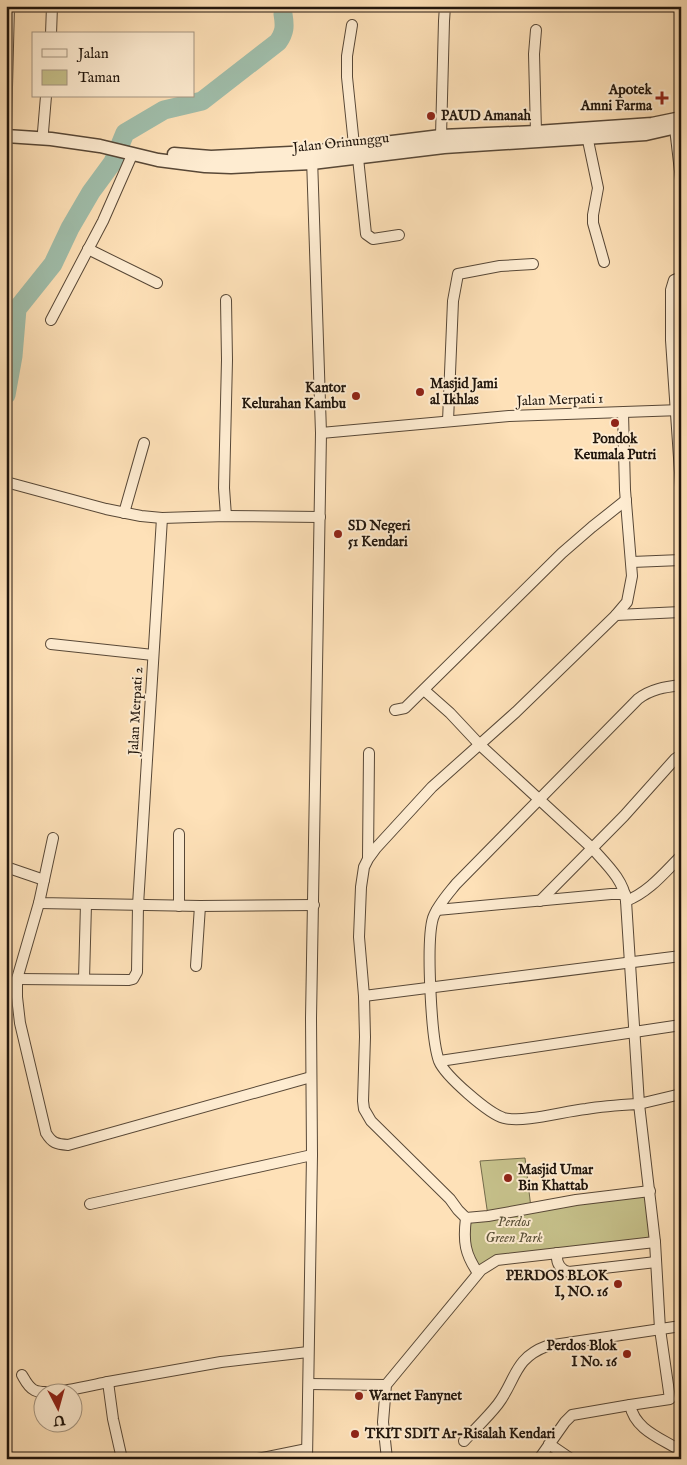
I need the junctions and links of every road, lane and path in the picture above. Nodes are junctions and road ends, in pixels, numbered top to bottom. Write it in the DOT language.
graph roads {
  1 [pos="9,6"];
  2 [pos="52,6"];
  3 [pos="445,6"];
  4 [pos="352,26"];
  5 [pos="536,30"];
  6 [pos="51,32"];
  7 [pos="46,98"];
  8 [pos="679,124"];
  9 [pos="6,127"];
  10 [pos="43,132"];
  11 [pos="536,132"];
  12 [pos="586,133"];
  13 [pos="6,136"];
  14 [pos="441,136"];
  15 [pos="101,144"];
  16 [pos="354,145"];
  17 [pos="127,152"];
  18 [pos="312,157"];
  19 [pos="358,158"];
  20 [pos="681,180"];
  21 [pos="399,235"];
  22 [pos="88,249"];
  23 [pos="604,262"];
  24 [pos="533,264"];
  25 [pos="681,278"];
  26 [pos="157,282"];
  27 [pos="226,300"];
  28 [pos="51,320"];
  29 [pos="678,411"];
  30 [pos="623,413"];
  31 [pos="448,421"];
  32 [pos="321,433"];
  33 [pos="144,443"];
  34 [pos="6,482"];
  35 [pos="681,487"];
  36 [pos="626,500"];
  37 [pos="124,512"];
  38 [pos="226,516"];
  39 [pos="320,517"];
  40 [pos="162,518"];
  41 [pos="681,560"];
  42 [pos="632,562"];
  43 [pos="681,612"];
  44 [pos="616,615"];
  45 [pos="51,644"];
  46 [pos="152,655"];
  47 [pos="681,685"];
  48 [pos="424,690"];
  49 [pos="395,710"];
  50 [pos="480,745"];
  51 [pos="370,753"];
  52 [pos="681,755"];
  53 [pos="538,800"];
  54 [pos="179,834"];
  55 [pos="53,838"];
  56 [pos="592,848"];
  57 [pos="681,856"];
  58 [pos="368,859"];
  59 [pos="6,867"];
  60 [pos="44,880"];
  61 [pos="626,898"];
  62 [pos="540,901"];
  63 [pos="39,903"];
  64 [pos="86,904"];
  65 [pos="138,905"];
  66 [pos="314,905"];
  67 [pos="178,906"];
  68 [pos="200,906"];
  69 [pos="437,910"];
  70 [pos="681,956"];
  71 [pos="629,961"];
  72 [pos="196,966"];
  73 [pos="17,979"];
  74 [pos="84,979"];
  75 [pos="431,988"];
  76 [pos="364,996"];
  77 [pos="681,1025"];
  78 [pos="634,1032"];
  79 [pos="440,1061"];
  80 [pos="311,1077"];
  81 [pos="681,1094"];
  82 [pos="639,1104"];
  83 [pos="312,1155"];
  84 [pos="650,1191"];
  85 [pos="90,1204"];
  86 [pos="466,1218"];
  87 [pos="655,1242"];
  88 [pos="557,1253"];
  89 [pos="656,1262"];
  90 [pos="478,1273"];
  91 [pos="681,1326"];
  92 [pos="660,1329"];
  93 [pos="308,1352"];
  94 [pos="22,1375"];
  95 [pos="108,1382"];
  96 [pos="309,1384"];
  97 [pos="386,1385"];
  98 [pos="675,1399"];
  99 [pos="630,1405"];
  100 [pos="464,1441"];
  101 [pos="549,1444"];
  102 [pos="681,1451"];
  103 [pos="307,1454"];
  104 [pos="122,1459"];
  105 [pos="258,1459"];
  106 [pos="387,1459"];
  107 [pos="539,1459"];
  108 [pos="571,1459"];
  1 -- 9 [label="street"];
  2 -- 6 [label="street"];
  3 -- 14 [label="street"];
  4 -- 16 [label="street"];
  5 -- 11 [label="street"];
  7 -- 10 [label="street"];
  8 -- 12 [label="street, Jalan Orinunggu"];
  8 -- 20 [label="street"];
  9 -- 10 [label="street, Jalan Orinunggu"];
  10 -- 15 [label="street, Jalan Orinunggu"];
  11 -- 12 [label="street, Jalan Orinunggu"];
  11 -- 14 [label="street, Jalan Orinunggu"];
  12 -- 19 [label="street, Jalan Orinunggu"];
  12 -- 23 [label="street"];
  13 -- 15 [label="street, Jalan Orinunggu"];
  14 -- 16 [label="street, Jalan Orinunggu"];
  15 -- 17 [label="street, Jalan Orinunggu"];
  16 -- 18 [label="street, Jalan Orinunggu"];
  17 -- 18 [label="street, Jalan Orinunggu"];
  17 -- 22 [label="street"];
  18 -- 19 [label="street, Jalan Orinunggu"];
  18 -- 32 [label="street"];
  19 -- 21 [label="street"];
  22 -- 26 [label="street"];
  22 -- 28 [label="street"];
  24 -- 31 [label="street"];
  25 -- 29 [label="street"];
  27 -- 38 [label="street"];
  29 -- 30 [label="street, Jalan Merpati 1"];
  29 -- 35 [label="street"];
  30 -- 31 [label="street, Jalan Merpati 1"];
  30 -- 36 [label="street"];
  31 -- 32 [label="street, Jalan Merpati 1"];
  32 -- 39 [label="street"];
  33 -- 37 [label="street"];
  34 -- 37 [label="street"];
  36 -- 42 [label="street"];
  36 -- 48 [label="street"];
  37 -- 40 [label="street"];
  38 -- 39 [label="street"];
  38 -- 40 [label="street"];
  39 -- 66 [label="street"];
  40 -- 46 [label="street, Jalan Merpati 2"];
  41 -- 42 [label="street"];
  42 -- 44 [label="street"];
  43 -- 44 [label="street"];
  44 -- 50 [label="street"];
  45 -- 46 [label="street"];
  46 -- 65 [label="street, Jalan Merpati 2"];
  47 -- 53 [label="street"];
  48 -- 49 [label="street"];
  48 -- 50 [label="street"];
  50 -- 53 [label="street"];
  50 -- 58 [label="street"];
  51 -- 58 [label="street"];
  52 -- 56 [label="street"];
  53 -- 56 [label="street"];
  53 -- 69 [label="street"];
  54 -- 67 [label="street"];
  55 -- 60 [label="street"];
  56 -- 61 [label="street"];
  56 -- 62 [label="street"];
  57 -- 61 [label="street"];
  58 -- 76 [label="street"];
  59 -- 60 [label="street"];
  60 -- 63 [label="street"];
  61 -- 62 [label="street"];
  61 -- 71 [label="street"];
  62 -- 69 [label="street"];
  63 -- 64 [label="street"];
  63 -- 73 [label="street"];
  64 -- 65 [label="street"];
  64 -- 74 [label="street"];
  65 -- 67 [label="street"];
  65 -- 74 [label="street, Jalan Merpati 2"];
  66 -- 68 [label="street"];
  66 -- 80 [label="street"];
  67 -- 68 [label="street"];
  68 -- 72 [label="street"];
  69 -- 75 [label="street"];
  70 -- 71 [label="street"];
  71 -- 75 [label="street"];
  71 -- 78 [label="street"];
  73 -- 74 [label="street"];
  73 -- 80 [label="street"];
  75 -- 76 [label="street"];
  75 -- 79 [label="street"];
  76 -- 86 [label="street"];
  77 -- 78 [label="street"];
  78 -- 79 [label="street"];
  78 -- 82 [label="street"];
  79 -- 82 [label="street"];
  80 -- 83 [label="street"];
  81 -- 82 [label="street"];
  82 -- 84 [label="street"];
  83 -- 85 [label="street"];
  83 -- 93 [label="street"];
  84 -- 86 [label="street"];
  84 -- 87 [label="street"];
  86 -- 90 [label="street"];
  87 -- 88 [label="street"];
  87 -- 89 [label="street"];
  88 -- 89 [label="street"];
  88 -- 90 [label="street"];
  89 -- 92 [label="street"];
  90 -- 97 [label="street"];
  91 -- 92 [label="street"];
  92 -- 98 [label="street"];
  92 -- 100 [label="street"];
  93 -- 95 [label="street"];
  93 -- 96 [label="street"];
  94 -- 95 [label="street"];
  95 -- 104 [label="street"];
  96 -- 97 [label="street"];
  96 -- 103 [label="street"];
  97 -- 106 [label="street"];
  98 -- 99 [label="street"];
  99 -- 101 [label="street"];
  99 -- 102 [label="street"];
  101 -- 107 [label="street"];
  101 -- 108 [label="street"];
  103 -- 105 [label="street"];
}
